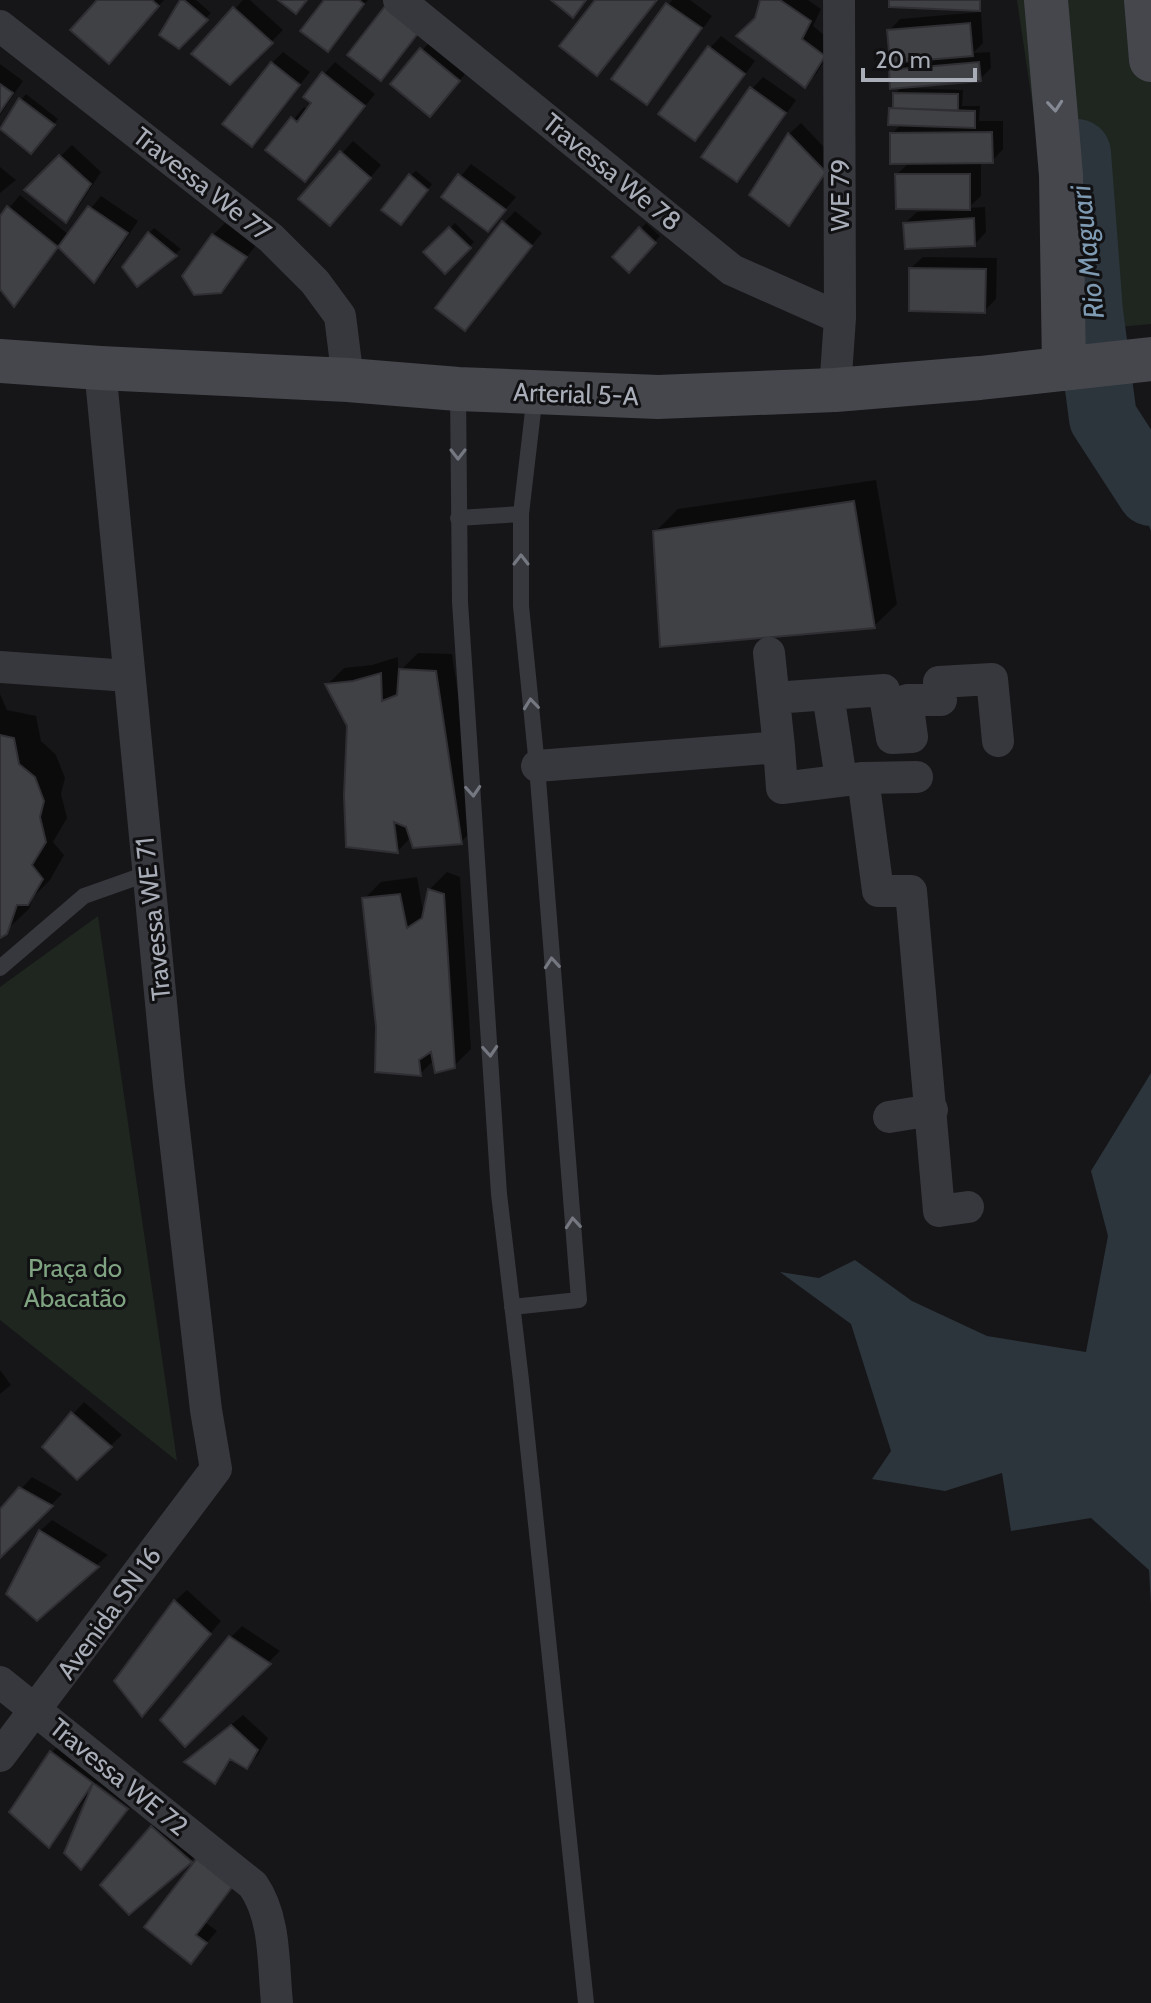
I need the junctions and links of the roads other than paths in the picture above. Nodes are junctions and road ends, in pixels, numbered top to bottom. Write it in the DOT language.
graph roads {
  1 [pos="399,0"];
  2 [pos="839,0"];
  3 [pos="1046,0"];
  4 [pos="1146,0"];
  5 [pos="0,26"];
  6 [pos="1151,60"];
  7 [pos="840,318"];
  8 [pos="1143,360"];
  9 [pos="0,361"];
  10 [pos="100,368"];
  11 [pos="1064,369"];
  12 [pos="348,380"];
  13 [pos="458,389"];
  14 [pos="835,390"];
  15 [pos="535,394"];
  16 [pos="521,514"];
  17 [pos="458,518"];
  18 [pos="769,653"];
  19 [pos="0,667"];
  20 [pos="129,676"];
  21 [pos="828,694"];
  22 [pos="774,698"];
  23 [pos="998,741"];
  24 [pos="779,747"];
  25 [pos="537,766"];
  26 [pos="917,777"];
  27 [pos="852,778"];
  28 [pos="149,873"];
  29 [pos="0,968"];
  30 [pos="932,1110"];
  31 [pos="889,1117"];
  32 [pos="968,1207"];
  33 [pos="512,1307"];
  34 [pos="216,1469"];
  35 [pos="0,1682"];
  36 [pos="36,1711"];
  37 [pos="0,1756"];
  38 [pos="277,2003"];
  39 [pos="586,2003"];
  1 -- 7 [label="street, Travessa We 78"];
  2 -- 7 [label="street, WE 79"];
  3 -- 11 [label="main road, one-way"];
  4 -- 6 [label="main road"];
  5 -- 12 [label="street, Travessa We 77"];
  7 -- 14 [label="street, WE 79"];
  8 -- 11 [label="main road, Arterial 5-A"];
  9 -- 10 [label="main road, Arterial 5-A"];
  10 -- 12 [label="main road, Arterial 5-A"];
  10 -- 20 [label="street, Travessa WE 71"];
  11 -- 14 [label="main road, Arterial 5-A"];
  12 -- 13 [label="main road, Arterial 5-A"];
  13 -- 15 [label="main road, Arterial 5-A"];
  13 -- 17 [label="lane, one-way"];
  14 -- 15 [label="main road, Arterial 5-A"];
  15 -- 16 [label="lane"];
  16 -- 17 [label="lane"];
  25 -- 16 [label="lane, one-way"];
  17 -- 33 [label="lane, one-way"];
  18 -- 22 [label="street"];
  19 -- 20 [label="street"];
  20 -- 28 [label="street, Travessa WE 71"];
  21 -- 22 [label="street"];
  21 -- 23 [label="street"];
  21 -- 27 [label="street"];
  22 -- 24 [label="street"];
  24 -- 25 [label="street"];
  24 -- 27 [label="street"];
  33 -- 25 [label="lane, one-way"];
  26 -- 27 [label="street"];
  27 -- 30 [label="street"];
  28 -- 29 [label="lane"];
  28 -- 34 [label="street, Travessa WE 71"];
  30 -- 31 [label="street"];
  30 -- 32 [label="street"];
  33 -- 39 [label="lane"];
  34 -- 36 [label="street, Avenida SN 16"];
  35 -- 36 [label="street, Travessa WE 72"];
  36 -- 37 [label="street, Avenida SN 16"];
  36 -- 38 [label="street, Travessa WE 72"];
}
